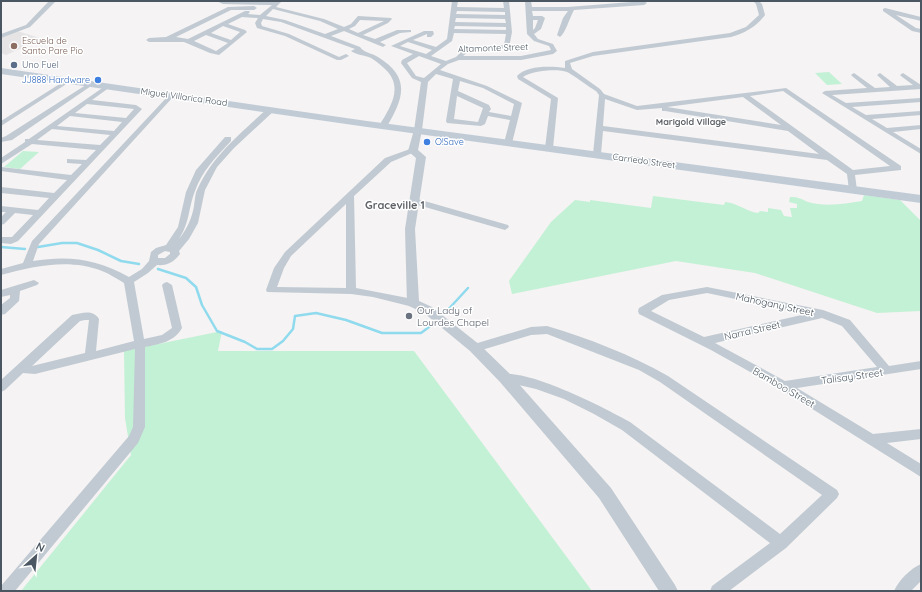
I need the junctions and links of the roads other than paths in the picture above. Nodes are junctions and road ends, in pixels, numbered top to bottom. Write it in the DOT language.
graph roads {
  1 [pos="53,1"];
  2 [pos="219,1"];
  3 [pos="528,1"];
  4 [pos="552,1"];
  5 [pos="576,1"];
  6 [pos="601,1"];
  7 [pos="749,1"];
  8 [pos="756,1"];
  9 [pos="633,2"];
  10 [pos="485,3"];
  11 [pos="500,3"];
  12 [pos="644,3"];
  13 [pos="275,4"];
  14 [pos="455,4"];
  15 [pos="507,5"];
  16 [pos="607,6"];
  17 [pos="584,8"];
  18 [pos="528,9"];
  19 [pos="552,9"];
  20 [pos="560,9"];
  21 [pos="572,9"];
  22 [pos="242,15"];
  23 [pos="759,15"];
  24 [pos="453,16"];
  25 [pos="261,17"];
  26 [pos="507,17"];
  27 [pos="530,18"];
  28 [pos="566,18"];
  29 [pos="921,18"];
  30 [pos="224,24"];
  31 [pos="451,24"];
  32 [pos="508,25"];
  33 [pos="344,29"];
  34 [pos="409,31"];
  35 [pos="451,31"];
  36 [pos="921,31"];
  37 [pos="509,32"];
  38 [pos="206,33"];
  39 [pos="530,34"];
  40 [pos="358,35"];
  41 [pos="560,35"];
  42 [pos="1,36"];
  43 [pos="326,36"];
  44 [pos="149,40"];
  45 [pos="166,40"];
  46 [pos="408,40"];
  47 [pos="450,40"];
  48 [pos="189,41"];
  49 [pos="232,42"];
  50 [pos="374,42"];
  51 [pos="326,45"];
  52 [pos="383,45"];
  53 [pos="437,49"];
  54 [pos="418,54"];
  55 [pos="346,56"];
  56 [pos="426,57"];
  57 [pos="458,58"];
  58 [pos="446,63"];
  59 [pos="569,70"];
  60 [pos="1,71"];
  61 [pos="435,71"];
  62 [pos="854,75"];
  63 [pos="880,75"];
  64 [pos="903,75"];
  65 [pos="457,77"];
  66 [pos="68,80"];
  67 [pos="425,81"];
  68 [pos="91,84"];
  69 [pos="108,86"];
  70 [pos="920,87"];
  71 [pos="896,89"];
  72 [pos="873,90"];
  73 [pos="454,92"];
  74 [pos="602,95"];
  75 [pos="745,95"];
  76 [pos="172,96"];
  77 [pos="921,100"];
  78 [pos="86,102"];
  79 [pos="846,105"];
  80 [pos="653,107"];
  81 [pos="267,109"];
  82 [pos="921,113"];
  83 [pos="68,114"];
  84 [pos="486,114"];
  85 [pos="865,117"];
  86 [pos="513,118"];
  87 [pos="128,120"];
  88 [pos="1,124"];
  89 [pos="367,124"];
  90 [pos="382,126"];
  91 [pos="49,127"];
  92 [pos="921,127"];
  93 [pos="599,128"];
  94 [pos="792,129"];
  95 [pos="418,130"];
  96 [pos="885,130"];
  97 [pos="115,133"];
  98 [pos="1,140"];
  99 [pos="28,141"];
  100 [pos="508,143"];
  101 [pos="909,144"];
  102 [pos="921,144"];
  103 [pos="18,148"];
  104 [pos="102,148"];
  105 [pos="549,148"];
  106 [pos="413,150"];
  107 [pos="1,152"];
  108 [pos="921,152"];
  109 [pos="597,154"];
  110 [pos="829,158"];
  111 [pos="70,161"];
  112 [pos="1,162"];
  113 [pos="88,162"];
  114 [pos="1,170"];
  115 [pos="851,173"];
  116 [pos="73,178"];
  117 [pos="1,190"];
  118 [pos="853,190"];
  119 [pos="350,195"];
  120 [pos="57,196"];
  121 [pos="921,200"];
  122 [pos="414,201"];
  123 [pos="1,210"];
  124 [pos="12,211"];
  125 [pos="40,213"];
  126 [pos="1,222"];
  127 [pos="505,227"];
  128 [pos="1,240"];
  129 [pos="27,264"];
  130 [pos="1,272"];
  131 [pos="130,281"];
  132 [pos="34,283"];
  133 [pos="167,285"];
  134 [pos="15,289"];
  135 [pos="351,291"];
  136 [pos="1,294"];
  137 [pos="413,303"];
  138 [pos="1,311"];
  139 [pos="644,311"];
  140 [pos="823,314"];
  141 [pos="705,341"];
  142 [pos="140,344"];
  143 [pos="475,348"];
  144 [pos="90,357"];
  145 [pos="26,364"];
  146 [pos="921,365"];
  147 [pos="887,371"];
  148 [pos="505,378"];
  149 [pos="782,386"];
  150 [pos="1,388"];
  151 [pos="921,434"];
  152 [pos="873,440"];
  153 [pos="921,472"];
  154 [pos="781,543"];
  155 [pos="921,571"];
  156 [pos="6,591"];
  157 [pos="669,591"];
  158 [pos="717,591"];
  159 [pos="901,591"];
  1 -- 42 [label="street"];
  2 -- 13 [label="street"];
  3 -- 18 [label="street, Altamonte Street"];
  4 -- 19 [label="street"];
  5 -- 17 [label="street"];
  6 -- 16 [label="street"];
  7 -- 23 [label="street"];
  8 -- 23 [label="street"];
  9 -- 12 [label="street"];
  9 -- 16 [label="street"];
  10 -- 14 [label="street"];
  11 -- 15 [label="street"];
  13 -- 25 [label="street"];
  13 -- 33 [label="street"];
  14 -- 15 [label="street"];
  14 -- 24 [label="street"];
  15 -- 26 [label="street"];
  16 -- 17 [label="street"];
  17 -- 21 [label="street"];
  18 -- 19 [label="street"];
  18 -- 27 [label="street, Altamonte Street"];
  19 -- 20 [label="street"];
  20 -- 21 [label="street"];
  20 -- 28 [label="street"];
  21 -- 28 [label="street"];
  22 -- 25 [label="street"];
  22 -- 30 [label="street"];
  22 -- 45 [label="street"];
  23 -- 59 [label="street"];
  24 -- 26 [label="street"];
  24 -- 31 [label="street"];
  25 -- 43 [label="street"];
  25 -- 51 [label="street"];
  26 -- 32 [label="street"];
  27 -- 39 [label="street, Altamonte Street"];
  27 -- 39 [label="street"];
  28 -- 41 [label="street"];
  29 -- 36 [label="street"];
  30 -- 38 [label="street"];
  30 -- 49 [label="street"];
  31 -- 32 [label="street"];
  31 -- 35 [label="street"];
  32 -- 37 [label="street"];
  33 -- 40 [label="street"];
  33 -- 40 [label="street"];
  33 -- 43 [label="street"];
  34 -- 50 [label="street"];
  35 -- 37 [label="street"];
  35 -- 47 [label="street"];
  37 -- 57 [label="street"];
  38 -- 48 [label="street"];
  38 -- 49 [label="street"];
  39 -- 57 [label="street, Altamonte Street"];
  40 -- 50 [label="street"];
  43 -- 51 [label="street"];
  44 -- 45 [label="street"];
  45 -- 48 [label="street"];
  46 -- 47 [label="street"];
  46 -- 53 [label="street"];
  46 -- 54 [label="street"];
  47 -- 53 [label="street"];
  48 -- 49 [label="street"];
  50 -- 52 [label="street"];
  51 -- 55 [label="street"];
  51 -- 90 [label="street"];
  53 -- 56 [label="street"];
  54 -- 56 [label="street"];
  54 -- 67 [label="street"];
  56 -- 58 [label="street"];
  57 -- 58 [label="street, Altamonte Street"];
  58 -- 61 [label="street, Altamonte Street"];
  59 -- 74 [label="street"];
  59 -- 105 [label="street"];
  60 -- 66 [label="main road, Miguel Villarica Road"];
  61 -- 65 [label="street"];
  61 -- 67 [label="street, Altamonte Street"];
  62 -- 72 [label="street"];
  63 -- 71 [label="street"];
  64 -- 70 [label="street"];
  65 -- 73 [label="street"];
  65 -- 86 [label="street"];
  66 -- 68 [label="main road, Miguel Villarica Road"];
  66 -- 88 [label="street"];
  67 -- 95 [label="street"];
  68 -- 69 [label="main road, Miguel Villarica Road"];
  68 -- 98 [label="street"];
  69 -- 76 [label="main road, Miguel Villarica Road"];
  69 -- 78 [label="street"];
  70 -- 71 [label="street"];
  71 -- 72 [label="street"];
  72 -- 79 [label="street"];
  73 -- 84 [label="street"];
  73 -- 84 [label="street"];
  74 -- 80 [label="street"];
  74 -- 93 [label="street"];
  75 -- 80 [label="street"];
  75 -- 94 [label="street"];
  75 -- 115 [label="street"];
  76 -- 81 [label="main road, Miguel Villarica Road"];
  76 -- 129 [label="street"];
  77 -- 79 [label="street"];
  78 -- 83 [label="street"];
  78 -- 87 [label="street"];
  79 -- 85 [label="street"];
  80 -- 94 [label="street"];
  81 -- 89 [label="main road, Miguel Villarica Road"];
  81 -- 131 [label="street"];
  82 -- 85 [label="street"];
  83 -- 87 [label="street"];
  83 -- 91 [label="street"];
  84 -- 86 [label="street"];
  85 -- 96 [label="street"];
  86 -- 100 [label="street"];
  87 -- 97 [label="street"];
  89 -- 90 [label="main road, Carriedo Street"];
  90 -- 95 [label="main road, Carriedo Street"];
  91 -- 97 [label="street"];
  91 -- 99 [label="street"];
  92 -- 96 [label="street"];
  93 -- 109 [label="street"];
  93 -- 110 [label="street"];
  94 -- 110 [label="street"];
  95 -- 100 [label="main road, Carriedo Street"];
  95 -- 106 [label="street"];
  96 -- 101 [label="street"];
  97 -- 104 [label="street"];
  99 -- 103 [label="street"];
  99 -- 104 [label="street"];
  100 -- 105 [label="main road, Carriedo Street"];
  101 -- 102 [label="street"];
  101 -- 108 [label="street"];
  103 -- 107 [label="street"];
  103 -- 112 [label="street"];
  104 -- 113 [label="street"];
  105 -- 109 [label="main road, Carriedo Street"];
  106 -- 119 [label="street"];
  106 -- 122 [label="street"];
  109 -- 118 [label="main road, Carriedo Street"];
  110 -- 115 [label="street"];
  111 -- 113 [label="street"];
  113 -- 116 [label="street"];
  114 -- 116 [label="street"];
  115 -- 118 [label="street"];
  116 -- 120 [label="street"];
  117 -- 120 [label="street"];
  118 -- 121 [label="main road, Carriedo Street"];
  119 -- 135 [label="street"];
  119 -- 135 [label="street"];
  120 -- 125 [label="street"];
  122 -- 127 [label="street"];
  122 -- 137 [label="street"];
  123 -- 124 [label="street"];
  124 -- 125 [label="street"];
  124 -- 126 [label="street"];
  125 -- 128 [label="street"];
  129 -- 130 [label="street"];
  129 -- 131 [label="street"];
  131 -- 142 [label="street"];
  132 -- 134 [label="street"];
  133 -- 142 [label="street"];
  134 -- 136 [label="street"];
  134 -- 138 [label="street"];
  135 -- 137 [label="street"];
  137 -- 143 [label="street"];
  139 -- 140 [label="street, Mahogany Street"];
  139 -- 141 [label="street, Bamboo Street"];
  140 -- 141 [label="street, Narra Street"];
  140 -- 147 [label="street, Mahogany Street"];
  141 -- 149 [label="street, Bamboo Street"];
  142 -- 144 [label="street"];
  142 -- 156 [label="street"];
  143 -- 148 [label="street"];
  143 -- 154 [label="street"];
  144 -- 145 [label="street"];
  144 -- 145 [label="street"];
  145 -- 150 [label="street"];
  146 -- 147 [label="street, Talisay Street"];
  147 -- 149 [label="street, Talisay Street"];
  148 -- 154 [label="street"];
  148 -- 157 [label="street"];
  149 -- 152 [label="street, Bamboo Street"];
  151 -- 152 [label="street"];
  152 -- 153 [label="street, Bamboo Street"];
  154 -- 158 [label="street"];
  155 -- 159 [label="street"];
}
